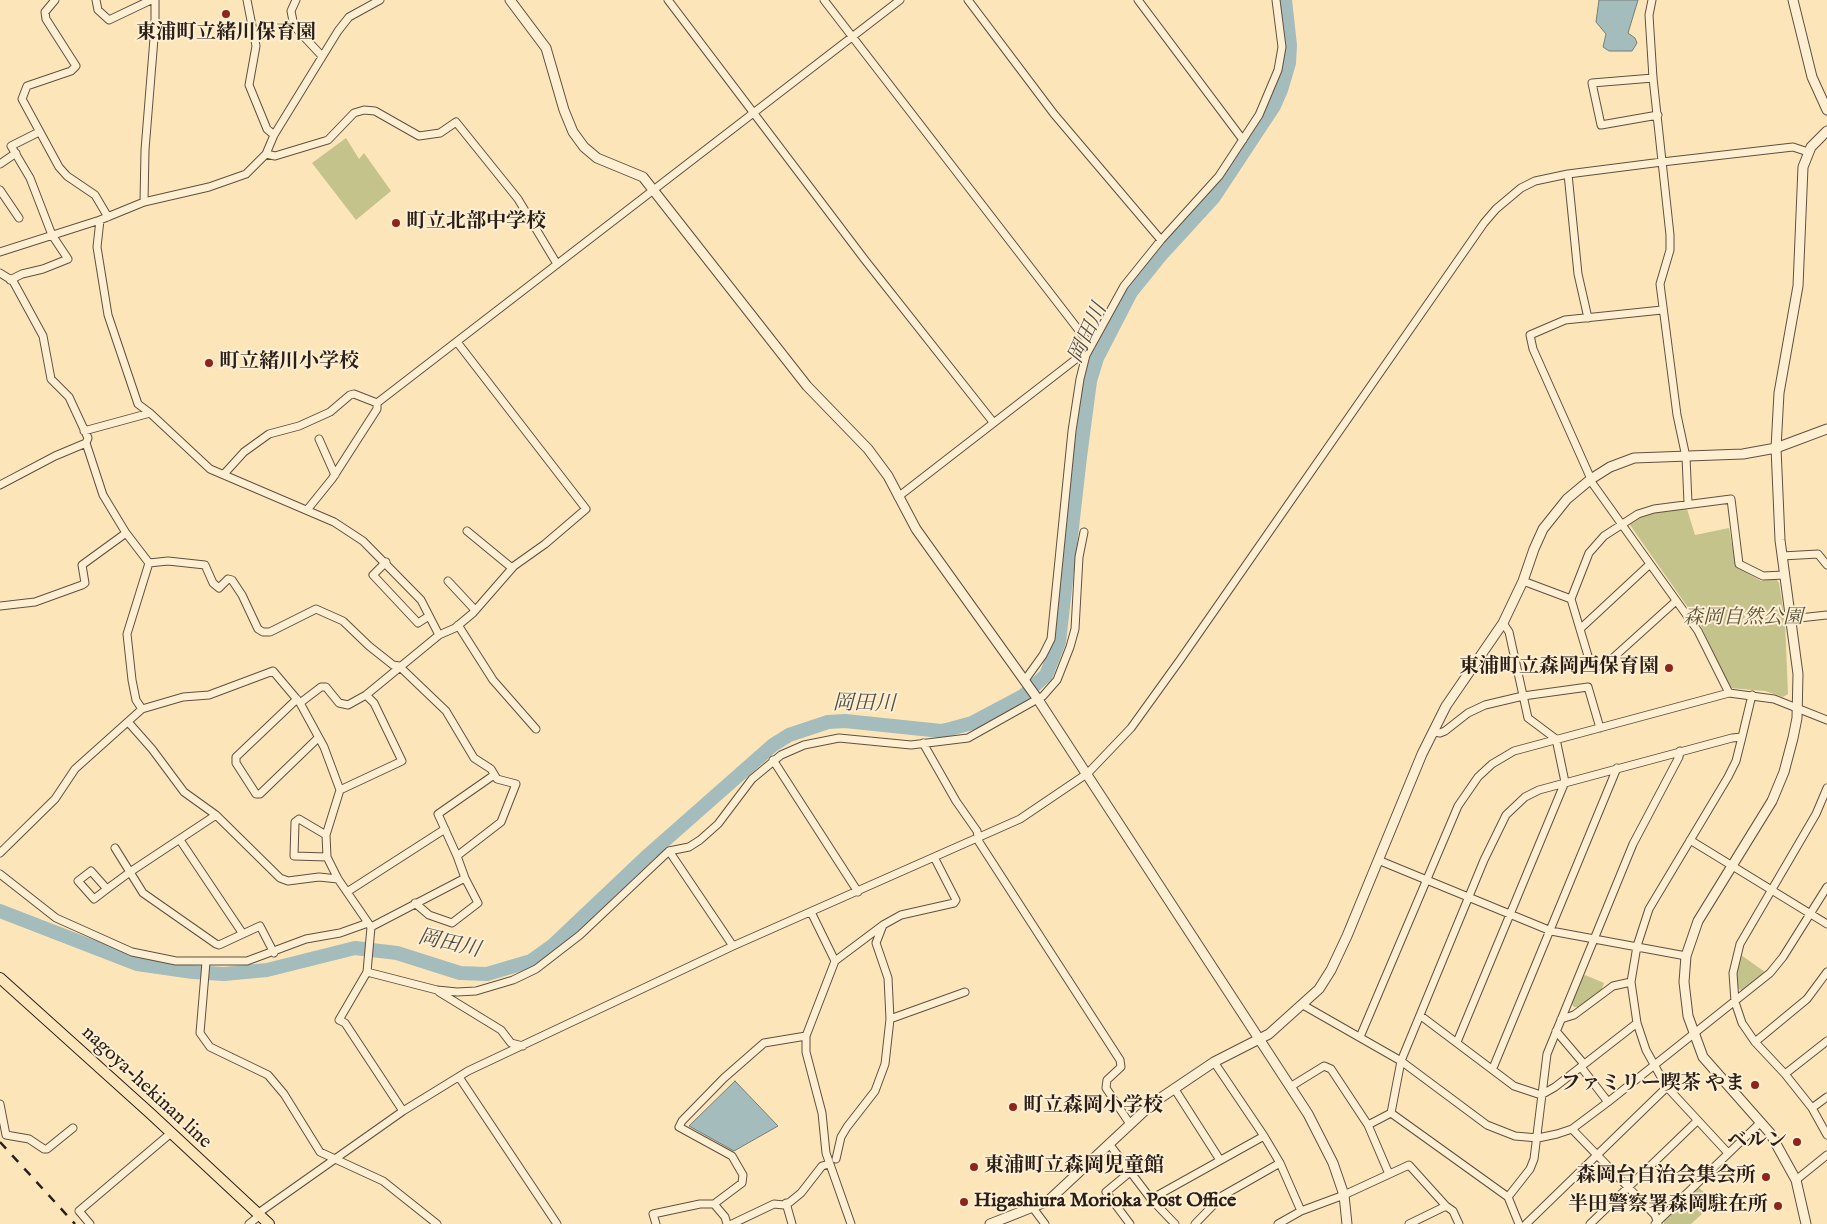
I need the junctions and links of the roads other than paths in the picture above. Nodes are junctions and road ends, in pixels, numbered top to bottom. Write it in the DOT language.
graph roads {
  1 [pos="55,0"];
  2 [pos="96,0"];
  3 [pos="153,0"];
  4 [pos="247,0"];
  5 [pos="296,0"];
  6 [pos="380,0"];
  7 [pos="510,0"];
  8 [pos="668,0"];
  9 [pos="824,0"];
  10 [pos="900,0"];
  11 [pos="968,0"];
  12 [pos="1138,0"];
  13 [pos="1276,0"];
  14 [pos="1652,0"];
  15 [pos="1793,0"];
  16 [pos="853,36"];
  17 [pos="321,55"];
  18 [pos="1653,78"];
  19 [pos="1827,110"];
  20 [pos="754,112"];
  21 [pos="1658,115"];
  22 [pos="1827,130"];
  23 [pos="39,132"];
  24 [pos="274,136"];
  25 [pos="1243,140"];
  26 [pos="1808,152"];
  27 [pos="16,154"];
  28 [pos="266,154"];
  29 [pos="1662,162"];
  30 [pos="0,164"];
  31 [pos="1568,174"];
  32 [pos="654,188"];
  33 [pos="0,190"];
  34 [pos="144,202"];
  35 [pos="108,217"];
  36 [pos="19,218"];
  37 [pos="100,220"];
  38 [pos="52,235"];
  39 [pos="1161,240"];
  40 [pos="0,252"];
  41 [pos="557,264"];
  42 [pos="0,273"];
  43 [pos="10,280"];
  44 [pos="1662,310"];
  45 [pos="1588,318"];
  46 [pos="457,342"];
  47 [pos="1091,346"];
  48 [pos="1086,354"];
  49 [pos="377,405"];
  50 [pos="150,412"];
  51 [pos="993,422"];
  52 [pos="1827,429"];
  53 [pos="84,431"];
  54 [pos="320,439"];
  55 [pos="86,443"];
  56 [pos="1776,448"];
  57 [pos="1686,457"];
  58 [pos="224,474"];
  59 [pos="335,475"];
  60 [pos="1591,479"];
  61 [pos="0,486"];
  62 [pos="898,497"];
  63 [pos="1688,503"];
  64 [pos="307,510"];
  65 [pos="1622,523"];
  66 [pos="467,530"];
  67 [pos="1084,532"];
  68 [pos="126,534"];
  69 [pos="1782,556"];
  70 [pos="386,562"];
  71 [pos="150,563"];
  72 [pos="1650,564"];
  73 [pos="1827,565"];
  74 [pos="512,568"];
  75 [pos="1784,575"];
  76 [pos="448,581"];
  77 [pos="1523,581"];
  78 [pos="1571,599"];
  79 [pos="1676,601"];
  80 [pos="0,606"];
  81 [pos="475,610"];
  82 [pos="1827,615"];
  83 [pos="429,616"];
  84 [pos="1790,619"];
  85 [pos="1503,623"];
  86 [pos="458,625"];
  87 [pos="1580,629"];
  88 [pos="439,636"];
  89 [pos="399,666"];
  90 [pos="1025,680"];
  91 [pos="1729,693"];
  92 [pos="366,695"];
  93 [pos="1752,695"];
  94 [pos="1523,696"];
  95 [pos="1037,698"];
  96 [pos="298,701"];
  97 [pos="1797,708"];
  98 [pos="142,709"];
  99 [pos="1827,720"];
  100 [pos="129,723"];
  101 [pos="1600,728"];
  102 [pos="536,729"];
  103 [pos="1433,732"];
  104 [pos="1742,737"];
  105 [pos="318,738"];
  106 [pos="1556,739"];
  107 [pos="923,743"];
  108 [pos="1680,751"];
  109 [pos="774,760"];
  110 [pos="1617,768"];
  111 [pos="1088,773"];
  112 [pos="494,775"];
  113 [pos="1564,782"];
  114 [pos="1827,788"];
  115 [pos="340,790"];
  116 [pos="216,815"];
  117 [pos="445,829"];
  118 [pos="326,835"];
  119 [pos="978,836"];
  120 [pos="180,840"];
  121 [pos="1690,840"];
  122 [pos="115,848"];
  123 [pos="669,851"];
  124 [pos="0,853"];
  125 [pos="457,856"];
  126 [pos="327,857"];
  127 [pos="934,857"];
  128 [pos="1378,860"];
  129 [pos="1732,865"];
  130 [pos="130,872"];
  131 [pos="0,874"];
  132 [pos="465,878"];
  133 [pos="338,879"];
  134 [pos="1427,881"];
  135 [pos="1827,887"];
  136 [pos="107,889"];
  137 [pos="1772,890"];
  138 [pos="347,892"];
  139 [pos="858,892"];
  140 [pos="1470,897"];
  141 [pos="414,903"];
  142 [pos="811,912"];
  143 [pos="1810,914"];
  144 [pos="1510,915"];
  145 [pos="1827,924"];
  146 [pos="370,925"];
  147 [pos="883,925"];
  148 [pos="1551,931"];
  149 [pos="243,934"];
  150 [pos="1595,939"];
  151 [pos="732,946"];
  152 [pos="1637,946"];
  153 [pos="274,953"];
  154 [pos="1686,956"];
  155 [pos="835,961"];
  156 [pos="206,962"];
  157 [pos="367,972"];
  158 [pos="1827,972"];
  159 [pos="0,978"];
  160 [pos="1631,982"];
  161 [pos="437,990"];
  162 [pos="965,992"];
  163 [pos="1735,1002"];
  164 [pos="1303,1005"];
  165 [pos="1421,1016"];
  166 [pos="890,1019"];
  167 [pos="1561,1019"];
  168 [pos="1637,1023"];
  169 [pos="1556,1031"];
  170 [pos="1695,1034"];
  171 [pos="806,1036"];
  172 [pos="1360,1037"];
  173 [pos="1260,1040"];
  174 [pos="1457,1042"];
  175 [pos="1755,1042"];
  176 [pos="1827,1042"];
  177 [pos="524,1046"];
  178 [pos="1401,1061"];
  179 [pos="1214,1062"];
  180 [pos="1582,1065"];
  181 [pos="1654,1066"];
  182 [pos="1492,1068"];
  183 [pos="1785,1074"];
  184 [pos="459,1077"];
  185 [pos="1290,1087"];
  186 [pos="1174,1088"];
  187 [pos="1667,1088"];
  188 [pos="1541,1094"];
  189 [pos="1827,1097"];
  190 [pos="1608,1102"];
  191 [pos="0,1104"];
  192 [pos="1812,1108"];
  193 [pos="403,1111"];
  194 [pos="1391,1114"];
  195 [pos="1697,1121"];
  196 [pos="1761,1122"];
  197 [pos="1130,1124"];
  198 [pos="1368,1125"];
  199 [pos="73,1128"];
  200 [pos="1572,1129"];
  201 [pos="171,1133"];
  202 [pos="1827,1135"];
  203 [pos="1264,1136"];
  204 [pos="1538,1138"];
  205 [pos="1110,1145"];
  206 [pos="1728,1153"];
  207 [pos="1827,1155"];
  208 [pos="1597,1156"];
  209 [pos="836,1159"];
  210 [pos="334,1160"];
  211 [pos="1220,1160"];
  212 [pos="1280,1163"];
  213 [pos="829,1164"];
  214 [pos="1130,1172"];
  215 [pos="1388,1174"];
  216 [pos="1796,1180"];
  217 [pos="1628,1188"];
  218 [pos="1344,1195"];
  219 [pos="1508,1197"];
  220 [pos="1151,1199"];
  221 [pos="786,1203"];
  222 [pos="714,1204"];
  223 [pos="1446,1206"];
  224 [pos="1033,1208"];
  225 [pos="1301,1211"];
  226 [pos="258,1215"];
  227 [pos="1657,1223"];
  228 [pos="90,1224"];
  229 [pos="249,1224"];
  230 [pos="269,1224"];
  231 [pos="438,1224"];
  232 [pos="557,1224"];
  233 [pos="656,1224"];
  234 [pos="727,1224"];
  235 [pos="732,1224"];
  236 [pos="792,1224"];
  237 [pos="851,1224"];
  238 [pos="990,1224"];
  239 [pos="1045,1224"];
  240 [pos="1130,1224"];
  241 [pos="1175,1224"];
  242 [pos="1195,1224"];
  243 [pos="1278,1224"];
  244 [pos="1347,1224"];
  245 [pos="1409,1224"];
  246 [pos="1459,1224"];
  247 [pos="1519,1224"];
  248 [pos="1526,1224"];
  249 [pos="1590,1224"];
  250 [pos="1806,1224"];
  1 -- 23 [label="street"];
  2 -- 3 [label="street"];
  3 -- 34 [label="street"];
  4 -- 24 [label="street"];
  5 -- 17 [label="street"];
  6 -- 17 [label="street"];
  7 -- 32 [label="street"];
  8 -- 20 [label="street"];
  9 -- 16 [label="street"];
  10 -- 16 [label="street"];
  11 -- 39 [label="street"];
  12 -- 25 [label="street"];
  13 -- 25 [label="street"];
  14 -- 18 [label="street"];
  15 -- 19 [label="street"];
  16 -- 20 [label="street"];
  16 -- 47 [label="street"];
  17 -- 24 [label="street"];
  18 -- 21 [label="street"];
  18 -- 21 [label="street"];
  20 -- 32 [label="street"];
  20 -- 51 [label="street"];
  21 -- 29 [label="street"];
  22 -- 26 [label="street"];
  23 -- 27 [label="street"];
  23 -- 35 [label="street"];
  24 -- 28 [label="street"];
  25 -- 39 [label="street"];
  26 -- 29 [label="street"];
  26 -- 56 [label="street"];
  27 -- 30 [label="street"];
  27 -- 38 [label="street"];
  28 -- 34 [label="street"];
  28 -- 41 [label="street"];
  29 -- 31 [label="street"];
  29 -- 44 [label="street"];
  31 -- 45 [label="street"];
  31 -- 111 [label="street"];
  32 -- 41 [label="street"];
  32 -- 62 [label="street"];
  33 -- 36 [label="street"];
  34 -- 35 [label="street"];
  35 -- 37 [label="street"];
  37 -- 38 [label="street"];
  37 -- 50 [label="street"];
  38 -- 40 [label="street"];
  38 -- 43 [label="street"];
  39 -- 47 [label="street"];
  41 -- 46 [label="street"];
  42 -- 43 [label="street"];
  43 -- 53 [label="street"];
  44 -- 45 [label="street"];
  44 -- 57 [label="street"];
  45 -- 60 [label="street"];
  46 -- 58 [label="street"];
  46 -- 74 [label="street"];
  47 -- 48 [label="street"];
  48 -- 51 [label="street"];
  48 -- 90 [label="street"];
  49 -- 59 [label="street"];
  50 -- 53 [label="street"];
  50 -- 58 [label="street"];
  51 -- 62 [label="street"];
  52 -- 56 [label="street"];
  53 -- 55 [label="street"];
  54 -- 59 [label="street"];
  55 -- 61 [label="street"];
  55 -- 68 [label="street"];
  56 -- 57 [label="street"];
  56 -- 69 [label="street"];
  57 -- 60 [label="street"];
  57 -- 63 [label="street"];
  58 -- 64 [label="street"];
  59 -- 64 [label="street"];
  60 -- 65 [label="street"];
  60 -- 77 [label="street"];
  62 -- 90 [label="street"];
  63 -- 65 [label="street"];
  63 -- 75 [label="street"];
  64 -- 70 [label="street"];
  65 -- 72 [label="street"];
  65 -- 78 [label="street"];
  66 -- 74 [label="street"];
  67 -- 95 [label="street"];
  68 -- 71 [label="street"];
  68 -- 80 [label="street"];
  69 -- 73 [label="street"];
  69 -- 75 [label="street"];
  70 -- 83 [label="street"];
  70 -- 83 [label="street"];
  71 -- 89 [label="street"];
  71 -- 98 [label="street"];
  72 -- 79 [label="street"];
  72 -- 87 [label="street"];
  74 -- 81 [label="street"];
  75 -- 84 [label="street"];
  76 -- 81 [label="street"];
  77 -- 78 [label="street"];
  77 -- 85 [label="street"];
  78 -- 87 [label="street"];
  79 -- 87 [label="street"];
  79 -- 91 [label="street"];
  81 -- 86 [label="street"];
  82 -- 84 [label="street"];
  83 -- 88 [label="street"];
  84 -- 97 [label="street"];
  85 -- 94 [label="street"];
  85 -- 103 [label="street"];
  86 -- 88 [label="street"];
  86 -- 102 [label="street"];
  88 -- 89 [label="street"];
  89 -- 92 [label="street"];
  89 -- 112 [label="street"];
  90 -- 95 [label="street"];
  91 -- 93 [label="street"];
  91 -- 101 [label="street"];
  92 -- 96 [label="street"];
  92 -- 115 [label="street"];
  93 -- 97 [label="street"];
  93 -- 104 [label="street"];
  94 -- 101 [label="street"];
  94 -- 103 [label="street"];
  94 -- 106 [label="street"];
  95 -- 107 [label="street"];
  95 -- 111 [label="street"];
  96 -- 98 [label="street"];
  96 -- 105 [label="street"];
  96 -- 105 [label="street"];
  97 -- 99 [label="street"];
  97 -- 129 [label="street"];
  98 -- 100 [label="street"];
  100 -- 116 [label="street"];
  100 -- 124 [label="street"];
  101 -- 106 [label="street"];
  103 -- 128 [label="street"];
  104 -- 108 [label="street"];
  104 -- 121 [label="street"];
  105 -- 115 [label="street"];
  106 -- 113 [label="street"];
  106 -- 134 [label="street"];
  107 -- 109 [label="street"];
  107 -- 119 [label="street"];
  108 -- 110 [label="street"];
  108 -- 150 [label="street"];
  109 -- 123 [label="street"];
  109 -- 139 [label="street"];
  110 -- 113 [label="street"];
  110 -- 148 [label="street"];
  111 -- 119 [label="street"];
  111 -- 173 [label="street"];
  112 -- 117 [label="street"];
  112 -- 125 [label="street"];
  113 -- 140 [label="street"];
  113 -- 144 [label="street"];
  114 -- 137 [label="street"];
  115 -- 118 [label="street"];
  116 -- 120 [label="street"];
  116 -- 133 [label="street"];
  117 -- 125 [label="street"];
  117 -- 138 [label="street"];
  118 -- 126 [label="street"];
  118 -- 126 [label="street"];
  119 -- 127 [label="street"];
  119 -- 197 [label="street"];
  120 -- 130 [label="street"];
  120 -- 149 [label="street"];
  121 -- 129 [label="street"];
  121 -- 152 [label="street"];
  122 -- 130 [label="street"];
  123 -- 151 [label="street"];
  123 -- 161 [label="street"];
  125 -- 132 [label="street"];
  126 -- 133 [label="street"];
  127 -- 139 [label="street"];
  127 -- 147 [label="street"];
  128 -- 134 [label="street"];
  128 -- 164 [label="street"];
  129 -- 137 [label="street"];
  129 -- 154 [label="street"];
  130 -- 136 [label="street"];
  130 -- 149 [label="street"];
  131 -- 156 [label="street"];
  132 -- 141 [label="street"];
  132 -- 141 [label="street"];
  133 -- 138 [label="street"];
  134 -- 140 [label="street"];
  134 -- 172 [label="street"];
  135 -- 143 [label="street"];
  137 -- 143 [label="street"];
  137 -- 163 [label="street"];
  138 -- 146 [label="street"];
  139 -- 142 [label="street"];
  140 -- 144 [label="street"];
  140 -- 165 [label="street"];
  141 -- 146 [label="street"];
  142 -- 151 [label="street"];
  142 -- 155 [label="street"];
  143 -- 145 [label="street"];
  143 -- 163 [label="street"];
  144 -- 148 [label="street"];
  144 -- 174 [label="street"];
  146 -- 153 [label="street"];
  146 -- 157 [label="street"];
  147 -- 155 [label="street"];
  147 -- 166 [label="street"];
  148 -- 150 [label="street"];
  148 -- 182 [label="street"];
  149 -- 153 [label="street"];
  150 -- 152 [label="street"];
  150 -- 167 [label="street"];
  151 -- 177 [label="street"];
  152 -- 154 [label="street"];
  152 -- 160 [label="street"];
  153 -- 156 [label="street"];
  154 -- 170 [label="street"];
  155 -- 171 [label="street"];
  156 -- 210 [label="street"];
  157 -- 161 [label="street"];
  157 -- 193 [label="street"];
  158 -- 175 [label="street"];
  159 -- 201 [label="main road, nagoya-hekinan line"];
  160 -- 167 [label="street"];
  160 -- 168 [label="street"];
  161 -- 177 [label="street"];
  162 -- 166 [label="street"];
  163 -- 170 [label="street"];
  163 -- 175 [label="street"];
  164 -- 172 [label="street"];
  164 -- 173 [label="street"];
  165 -- 174 [label="street"];
  165 -- 178 [label="street"];
  166 -- 209 [label="street"];
  167 -- 169 [label="street"];
  168 -- 180 [label="street"];
  168 -- 181 [label="street"];
  169 -- 180 [label="street"];
  169 -- 188 [label="street"];
  170 -- 181 [label="street"];
  170 -- 196 [label="street"];
  171 -- 213 [label="street"];
  171 -- 222 [label="street"];
  172 -- 178 [label="street"];
  173 -- 179 [label="street"];
  173 -- 185 [label="street"];
  174 -- 182 [label="street"];
  175 -- 183 [label="street"];
  176 -- 183 [label="street"];
  177 -- 184 [label="street"];
  178 -- 194 [label="street"];
  178 -- 204 [label="street"];
  179 -- 186 [label="street"];
  179 -- 203 [label="street"];
  180 -- 188 [label="street"];
  180 -- 190 [label="street"];
  181 -- 187 [label="street"];
  181 -- 190 [label="street"];
  182 -- 188 [label="street"];
  183 -- 192 [label="street"];
  184 -- 193 [label="street"];
  184 -- 232 [label="street"];
  185 -- 198 [label="street"];
  185 -- 218 [label="street"];
  186 -- 197 [label="street"];
  186 -- 211 [label="street"];
  187 -- 195 [label="street"];
  187 -- 208 [label="street"];
  188 -- 204 [label="street"];
  189 -- 192 [label="street"];
  190 -- 200 [label="street"];
  191 -- 199 [label="street"];
  192 -- 202 [label="street"];
  193 -- 210 [label="street"];
  194 -- 198 [label="street"];
  194 -- 219 [label="street"];
  195 -- 206 [label="street"];
  195 -- 217 [label="street"];
  196 -- 206 [label="street"];
  196 -- 216 [label="street"];
  197 -- 205 [label="street"];
  198 -- 215 [label="street"];
  200 -- 204 [label="street"];
  200 -- 208 [label="street"];
  201 -- 226 [label="main road, nagoya-hekinan line"];
  201 -- 228 [label="street"];
  203 -- 211 [label="street"];
  203 -- 212 [label="street"];
  204 -- 219 [label="street"];
  205 -- 214 [label="street"];
  205 -- 224 [label="street"];
  206 -- 227 [label="street"];
  207 -- 216 [label="street"];
  208 -- 217 [label="street"];
  208 -- 248 [label="street"];
  210 -- 226 [label="street"];
  210 -- 231 [label="street"];
  211 -- 220 [label="street"];
  212 -- 225 [label="street"];
  212 -- 242 [label="street"];
  213 -- 221 [label="street"];
  213 -- 237 [label="street"];
  214 -- 220 [label="street"];
  214 -- 240 [label="street"];
  215 -- 218 [label="street"];
  215 -- 223 [label="street"];
  216 -- 250 [label="street"];
  217 -- 227 [label="street"];
  217 -- 249 [label="street"];
  218 -- 225 [label="street"];
  218 -- 244 [label="street"];
  219 -- 247 [label="street"];
  220 -- 241 [label="street"];
  221 -- 235 [label="street"];
  221 -- 236 [label="street"];
  222 -- 233 [label="street"];
  222 -- 234 [label="street"];
  223 -- 245 [label="street"];
  223 -- 246 [label="street"];
  224 -- 238 [label="street"];
  224 -- 239 [label="street"];
  225 -- 243 [label="street"];
  226 -- 229 [label="street"];
  226 -- 230 [label="main road, nagoya-hekinan line"];
}
